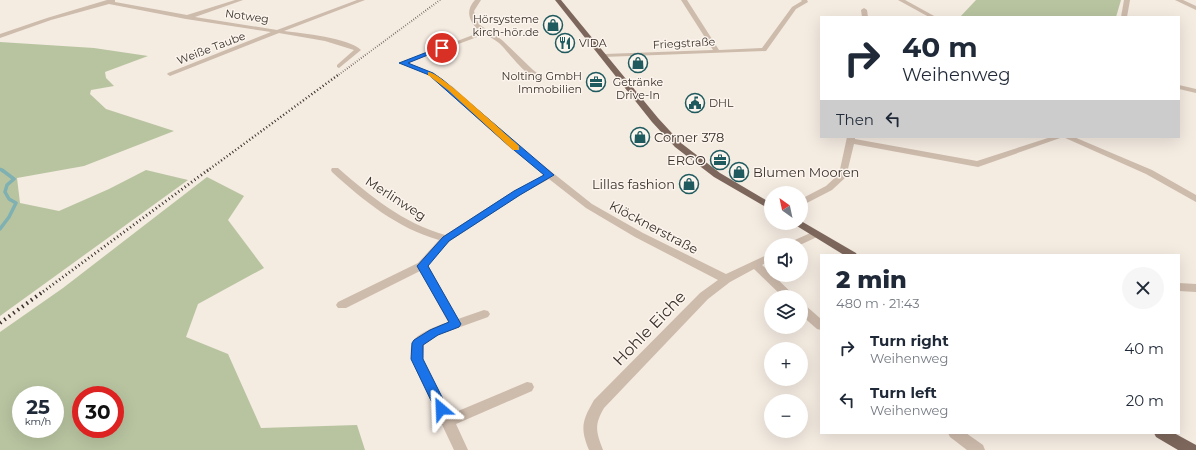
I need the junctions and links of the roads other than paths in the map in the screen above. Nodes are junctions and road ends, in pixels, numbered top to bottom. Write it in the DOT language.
graph roads {
  1 [pos="115,0"];
  2 [pos="240,0"];
  3 [pos="362,0"];
  4 [pos="478,0"];
  5 [pos="558,0"];
  6 [pos="684,0"];
  7 [pos="804,0"];
  8 [pos="901,0"];
  9 [pos="1127,0"];
  10 [pos="1178,0"];
  11 [pos="107,2"];
  12 [pos="1196,8"];
  13 [pos="864,10"];
  14 [pos="865,16"];
  15 [pos="931,16"];
  16 [pos="1124,16"];
  17 [pos="186,18"];
  18 [pos="279,31"];
  19 [pos="486,32"];
  20 [pos="0,36"];
  21 [pos="717,51"];
  22 [pos="605,56"];
  23 [pos="339,66"];
  24 [pos="170,74"];
  25 [pos="541,79"];
  26 [pos="1180,87"];
  27 [pos="1196,91"];
  28 [pos="1056,138"];
  29 [pos="1068,138"];
  30 [pos="851,139"];
  31 [pos="335,170"];
  32 [pos="550,175"];
  33 [pos="808,199"];
  34 [pos="1196,199"];
  35 [pos="764,203"];
  36 [pos="808,230"];
  37 [pos="815,234"];
  38 [pos="807,238"];
  39 [pos="446,239"];
  40 [pos="850,254"];
  41 [pos="764,260"];
  42 [pos="755,264"];
  43 [pos="422,266"];
  44 [pos="726,279"];
  45 [pos="1180,287"];
  46 [pos="1196,288"];
  47 [pos="783,290"];
  48 [pos="342,305"];
  49 [pos="484,314"];
  50 [pos="808,314"];
  51 [pos="455,324"];
  52 [pos="820,325"];
  53 [pos="527,387"];
  54 [pos="447,422"];
  55 [pos="956,434"];
  56 [pos="1163,434"];
  57 [pos="461,450"];
  58 [pos="596,450"];
  59 [pos="978,450"];
  60 [pos="1191,450"];
  1 -- 11 [label="street"];
  2 -- 17 [label="street"];
  3 -- 18 [label="street, Weiße Taube"];
  4 -- 19 [label="street"];
  5 -- 22 [label="main road"];
  6 -- 21 [label="street"];
  7 -- 21 [label="street, Friegstraße"];
  8 -- 15 [label="street"];
  9 -- 16 [label="street"];
  10 -- 12 [label="street"];
  11 -- 17 [label="street, Notweg"];
  11 -- 20 [label="street"];
  13 -- 14 [label="street"];
  17 -- 18 [label="street, Notweg"];
  18 -- 23 [label="street, Notweg"];
  18 -- 24 [label="street, Weiße Taube"];
  19 -- 25 [label="street"];
  19 -- 32 [label="street, Klöcknerstraße"];
  21 -- 22 [label="street, Friegstraße"];
  22 -- 35 [label="main road"];
  26 -- 27 [label="street"];
  28 -- 30 [label="street"];
  29 -- 34 [label="street"];
  30 -- 33 [label="street"];
  31 -- 39 [label="street, Merlinweg"];
  32 -- 39 [label="street"];
  32 -- 44 [label="street, Klöcknerstraße"];
  36 -- 37 [label="main road"];
  37 -- 38 [label="street"];
  37 -- 40 [label="main road"];
  39 -- 43 [label="street"];
  41 -- 42 [label="street, Hohle Eiche"];
  42 -- 44 [label="street, Hohle Eiche"];
  42 -- 47 [label="street"];
  43 -- 48 [label="street"];
  43 -- 51 [label="street"];
  44 -- 58 [label="street, Hohle Eiche"];
  45 -- 46 [label="street"];
  49 -- 51 [label="street"];
  50 -- 52 [label="street"];
  51 -- 54 [label="street"];
  53 -- 54 [label="street"];
  54 -- 57 [label="street"];
  55 -- 59 [label="street"];
  56 -- 60 [label="main road"];
}
